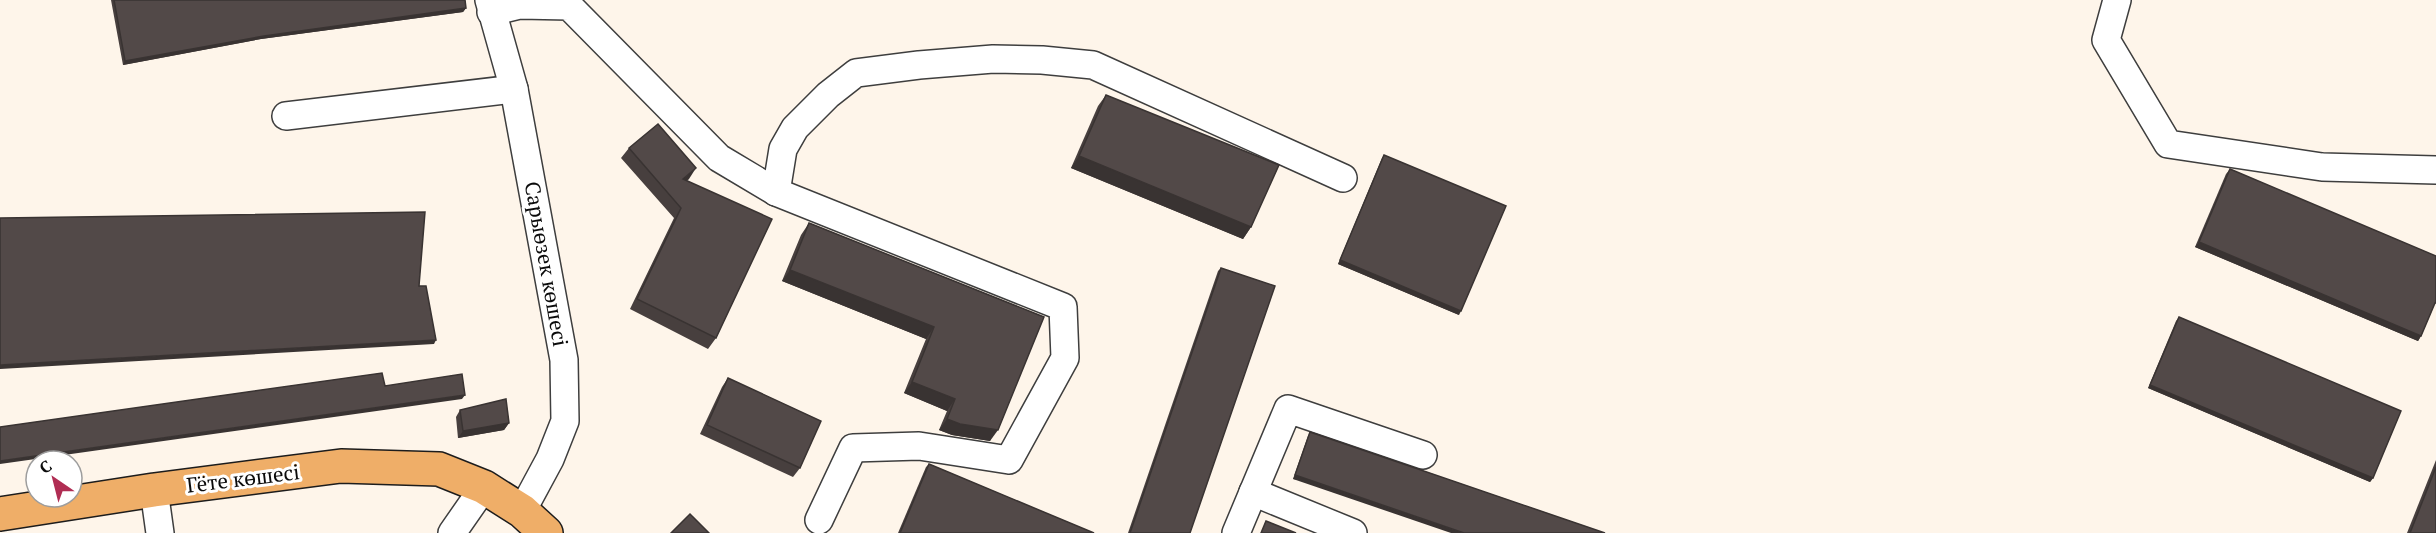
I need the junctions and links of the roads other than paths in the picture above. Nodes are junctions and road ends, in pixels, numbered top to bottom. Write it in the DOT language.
graph roads {
  1 [pos="2117,0"];
  2 [pos="490,4"];
  3 [pos="514,89"];
  4 [pos="286,116"];
  5 [pos="2436,170"];
  6 [pos="1343,178"];
  7 [pos="776,192"];
  8 [pos="1423,455"];
  9 [pos="484,487"];
  10 [pos="154,490"];
  11 [pos="1253,492"];
  12 [pos="522,511"];
  13 [pos="0,514"];
  14 [pos="819,520"];
  15 [pos="160,533"];
  16 [pos="452,533"];
  17 [pos="546,533"];
  18 [pos="1236,533"];
  19 [pos="1353,533"];
  1 -- 5 [label="street"];
  2 -- 3 [label="street, Сарыөзек көшесі"];
  2 -- 7 [label="street"];
  3 -- 4 [label="street"];
  3 -- 12 [label="street, Сарыөзек көшесі"];
  6 -- 7 [label="street"];
  7 -- 14 [label="street"];
  8 -- 11 [label="street"];
  9 -- 10 [label="main road, Гёте көшесі"];
  9 -- 12 [label="main road, Гёте көшесі"];
  9 -- 16 [label="street"];
  10 -- 13 [label="main road, Гёте көшесі"];
  10 -- 15 [label="street"];
  11 -- 18 [label="street"];
  11 -- 19 [label="street"];
  12 -- 17 [label="main road, Гёте көшесі"];
}
